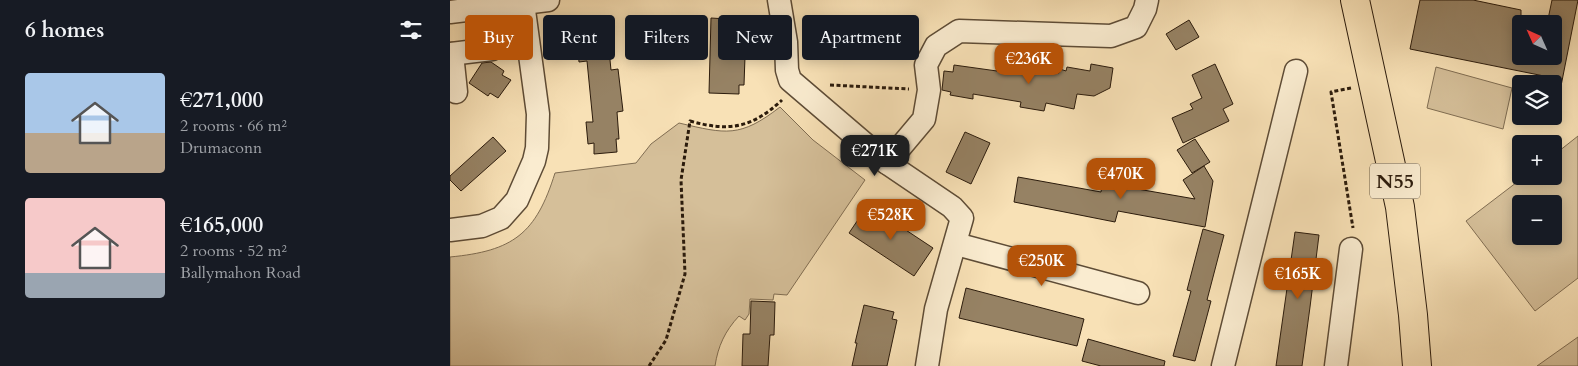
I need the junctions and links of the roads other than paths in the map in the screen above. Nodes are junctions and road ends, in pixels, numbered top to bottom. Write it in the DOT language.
graph roads {
  1 [pos="548,0"];
  2 [pos="779,0"];
  3 [pos="1147,0"];
  4 [pos="1354,0"];
  5 [pos="522,3"];
  6 [pos="450,12"];
  7 [pos="465,52"];
  8 [pos="451,54"];
  9 [pos="1296,71"];
  10 [pos="456,92"];
  11 [pos="887,163"];
  12 [pos="450,230"];
  13 [pos="956,244"];
  14 [pos="1351,249"];
  15 [pos="1138,293"];
  16 [pos="927,366"];
  17 [pos="1223,366"];
  18 [pos="1336,366"];
  19 [pos="1417,366"];
  1 -- 5 [label="street"];
  2 -- 11 [label="street"];
  3 -- 11 [label="street"];
  4 -- 19 [label="main road, N55"];
  5 -- 6 [label="street"];
  5 -- 12 [label="street"];
  7 -- 8 [label="street"];
  8 -- 10 [label="street"];
  9 -- 17 [label="street"];
  11 -- 13 [label="street"];
  13 -- 15 [label="street"];
  13 -- 16 [label="street"];
  14 -- 18 [label="street"];
}
